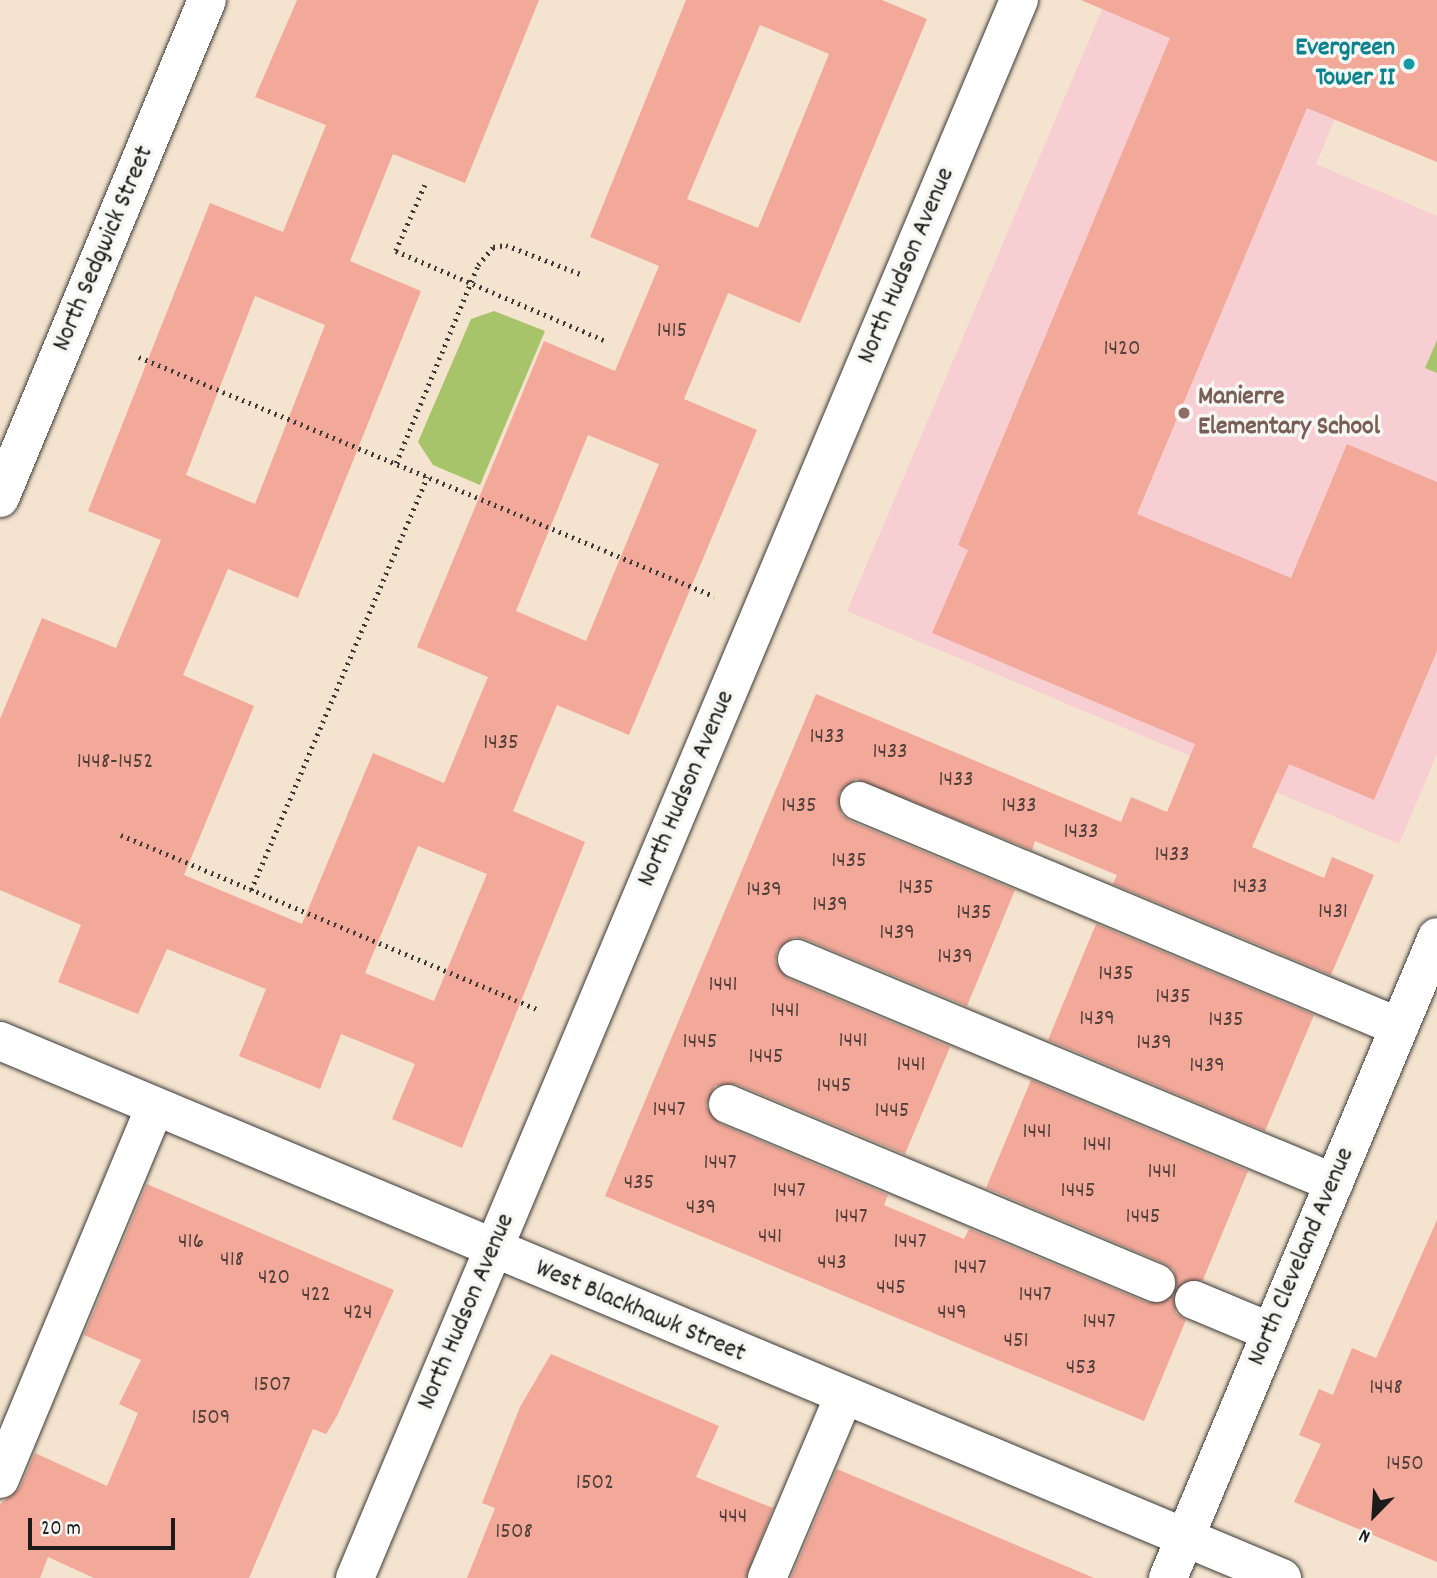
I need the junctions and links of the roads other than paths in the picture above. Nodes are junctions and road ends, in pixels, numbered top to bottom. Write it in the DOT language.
graph roads {
  1 [pos="207,0"];
  2 [pos="1018,0"];
  3 [pos="0,498"];
  4 [pos="859,801"];
  5 [pos="1437,937"];
  6 [pos="797,959"];
  7 [pos="1399,1027"];
  8 [pos="0,1041"];
  9 [pos="728,1104"];
  10 [pos="155,1107"];
  11 [pos="1334,1183"];
  12 [pos="493,1251"];
  13 [pos="1156,1283"];
  14 [pos="1195,1300"];
  15 [pos="1271,1332"];
  16 [pos="844,1398"];
  17 [pos="0,1479"];
  18 [pos="1184,1538"];
  19 [pos="355,1578"];
  20 [pos="767,1578"];
  21 [pos="1168,1578"];
  22 [pos="1282,1578"];
  1 -- 3 [label="street, North Sedgwick Street"];
  2 -- 12 [label="street, North Hudson Avenue"];
  4 -- 7 [label="street"];
  5 -- 7 [label="street, North Cleveland Avenue"];
  6 -- 11 [label="street"];
  7 -- 11 [label="street, North Cleveland Avenue"];
  8 -- 10 [label="street, West Blackhawk Street"];
  9 -- 13 [label="street"];
  10 -- 12 [label="street, West Blackhawk Street"];
  10 -- 17 [label="street"];
  11 -- 15 [label="street, North Cleveland Avenue"];
  12 -- 16 [label="street, West Blackhawk Street"];
  12 -- 19 [label="street, North Hudson Avenue"];
  14 -- 15 [label="street"];
  15 -- 18 [label="street, North Cleveland Avenue"];
  16 -- 18 [label="street, West Blackhawk Street"];
  16 -- 20 [label="street"];
  18 -- 21 [label="street, North Cleveland Avenue"];
  18 -- 22 [label="street, West Blackhawk Street"];
}
